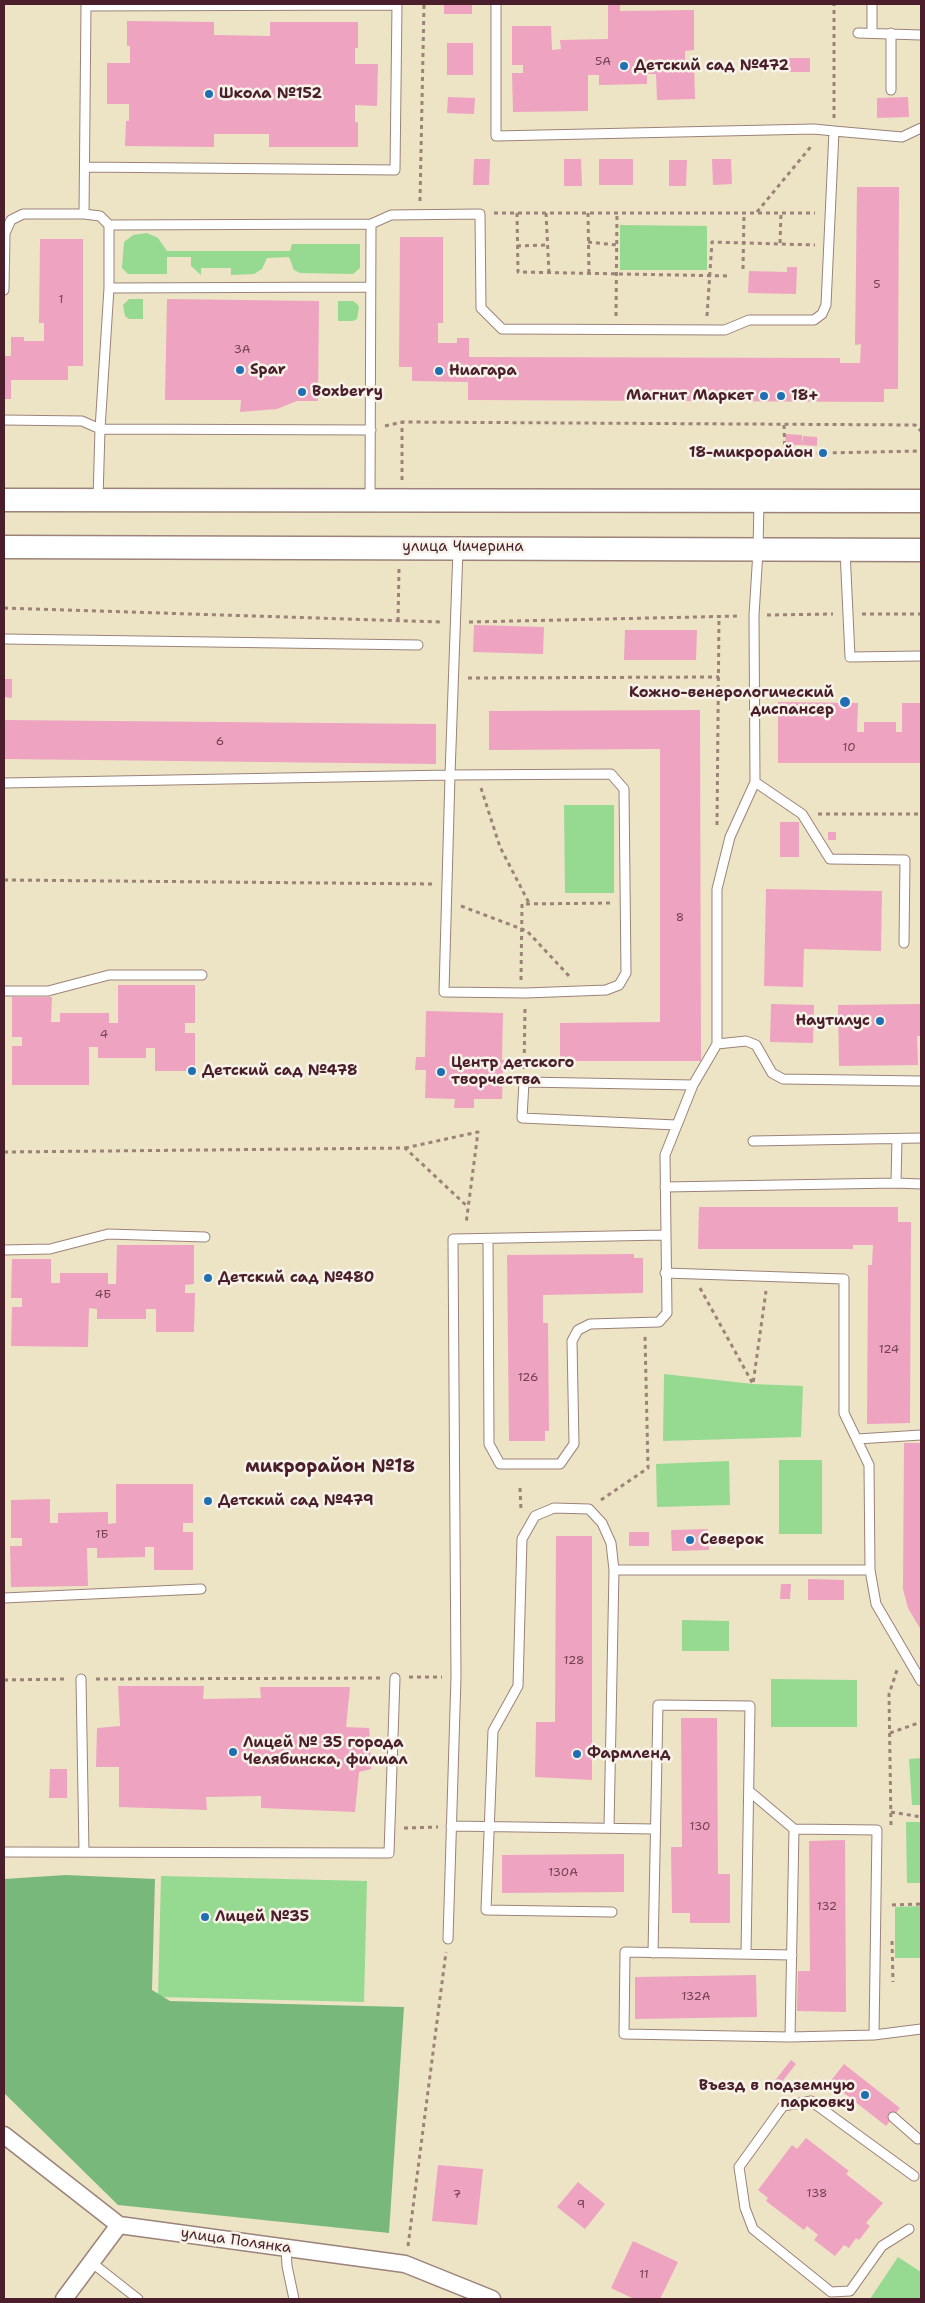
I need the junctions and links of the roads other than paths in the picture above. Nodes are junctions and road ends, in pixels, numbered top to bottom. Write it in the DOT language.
graph roads {
  1 [pos="496,4"];
  2 [pos="872,4"];
  3 [pos="858,33"];
  4 [pos="872,33"];
  5 [pos="891,33"];
  6 [pos="921,35"];
  7 [pos="891,90"];
  8 [pos="921,128"];
  9 [pos="829,130"];
  10 [pos="85,166"];
  11 [pos="84,214"];
  12 [pos="371,224"];
  13 [pos="109,225"];
  14 [pos="109,288"];
  15 [pos="370,288"];
  16 [pos="4,290"];
  17 [pos="4,420"];
  18 [pos="100,429"];
  19 [pos="371,430"];
  20 [pos="4,500"];
  21 [pos="98,500"];
  22 [pos="370,500"];
  23 [pos="759,501"];
  24 [pos="921,501"];
  25 [pos="4,547"];
  26 [pos="458,547"];
  27 [pos="844,550"];
  28 [pos="921,550"];
  29 [pos="758,551"];
  30 [pos="4,639"];
  31 [pos="418,645"];
  32 [pos="921,656"];
  33 [pos="450,775"];
  34 [pos="755,782"];
  35 [pos="4,783"];
  36 [pos="904,943"];
  37 [pos="202,975"];
  38 [pos="4,991"];
  39 [pos="717,1044"];
  40 [pos="921,1082"];
  41 [pos="693,1085"];
  42 [pos="676,1125"];
  43 [pos="897,1138"];
  44 [pos="921,1138"];
  45 [pos="753,1141"];
  46 [pos="896,1183"];
  47 [pos="921,1184"];
  48 [pos="665,1187"];
  49 [pos="665,1235"];
  50 [pos="204,1237"];
  51 [pos="488,1239"];
  52 [pos="4,1250"];
  53 [pos="665,1273"];
  54 [pos="921,1435"];
  55 [pos="856,1439"];
  56 [pos="614,1570"];
  57 [pos="870,1570"];
  58 [pos="201,1589"];
  59 [pos="4,1598"];
  60 [pos="395,1678"];
  61 [pos="81,1679"];
  62 [pos="921,1681"];
  63 [pos="749,1791"];
  64 [pos="451,1826"];
  65 [pos="488,1826"];
  66 [pos="609,1828"];
  67 [pos="655,1829"];
  68 [pos="794,1829"];
  69 [pos="4,1852"];
  70 [pos="84,1852"];
  71 [pos="612,1912"];
  72 [pos="448,1939"];
  73 [pos="653,1953"];
  74 [pos="746,1954"];
  75 [pos="792,1955"];
  76 [pos="921,2029"];
  77 [pos="874,2035"];
  78 [pos="790,2037"];
  79 [pos="893,2117"];
  80 [pos="4,2135"];
  81 [pos="918,2140"];
  82 [pos="914,2176"];
  83 [pos="119,2225"];
  84 [pos="909,2229"];
  85 [pos="286,2248"];
  86 [pos="91,2262"];
  87 [pos="64,2299"];
  88 [pos="138,2299"];
  89 [pos="294,2299"];
  90 [pos="492,2299"];
  1 -- 9 [label="lane"];
  2 -- 4 [label="lane"];
  3 -- 4 [label="lane"];
  4 -- 5 [label="lane"];
  5 -- 6 [label="lane"];
  5 -- 7 [label="lane"];
  8 -- 9 [label="lane"];
  9 -- 12 [label="lane"];
  10 -- 10 [label="lane"];
  10 -- 11 [label="lane"];
  11 -- 13 [label="lane"];
  11 -- 16 [label="lane"];
  12 -- 13 [label="lane"];
  12 -- 15 [label="lane"];
  13 -- 14 [label="lane"];
  14 -- 15 [label="lane"];
  14 -- 18 [label="lane"];
  15 -- 19 [label="lane"];
  17 -- 18 [label="lane"];
  18 -- 19 [label="lane"];
  18 -- 21 [label="lane"];
  19 -- 22 [label="lane"];
  20 -- 21 [label="main road"];
  21 -- 22 [label="main road"];
  22 -- 23 [label="main road"];
  23 -- 24 [label="main road"];
  23 -- 29 [label="lane"];
  25 -- 26 [label="main road, улица Чичерина"];
  26 -- 29 [label="main road, улица Чичерина"];
  26 -- 33 [label="lane"];
  27 -- 28 [label="main road, улица Чичерина"];
  27 -- 29 [label="main road, улица Чичерина"];
  27 -- 32 [label="lane"];
  29 -- 34 [label="lane"];
  30 -- 31 [label="lane"];
  33 -- 33 [label="lane"];
  33 -- 35 [label="lane"];
  34 -- 36 [label="lane"];
  34 -- 39 [label="lane"];
  37 -- 38 [label="lane"];
  39 -- 40 [label="lane"];
  39 -- 41 [label="lane"];
  41 -- 42 [label="lane"];
  41 -- 42 [label="lane"];
  42 -- 48 [label="lane"];
  43 -- 44 [label="lane"];
  43 -- 45 [label="lane"];
  43 -- 46 [label="lane"];
  46 -- 47 [label="lane"];
  46 -- 48 [label="lane"];
  48 -- 49 [label="lane"];
  49 -- 51 [label="lane"];
  49 -- 53 [label="lane"];
  50 -- 52 [label="lane"];
  51 -- 53 [label="lane"];
  51 -- 64 [label="lane"];
  53 -- 55 [label="lane"];
  54 -- 55 [label="lane"];
  55 -- 57 [label="lane"];
  56 -- 57 [label="lane"];
  56 -- 65 [label="lane"];
  56 -- 66 [label="lane"];
  57 -- 62 [label="lane"];
  58 -- 59 [label="lane"];
  60 -- 70 [label="lane"];
  61 -- 70 [label="lane"];
  63 -- 67 [label="lane"];
  63 -- 68 [label="lane"];
  63 -- 74 [label="lane"];
  64 -- 65 [label="lane"];
  64 -- 72 [label="lane"];
  65 -- 66 [label="lane"];
  65 -- 71 [label="lane"];
  66 -- 67 [label="lane"];
  67 -- 73 [label="lane"];
  68 -- 75 [label="lane"];
  68 -- 77 [label="lane"];
  69 -- 70 [label="lane"];
  73 -- 74 [label="lane"];
  73 -- 78 [label="lane"];
  74 -- 75 [label="lane"];
  75 -- 78 [label="lane"];
  76 -- 77 [label="lane"];
  77 -- 78 [label="lane"];
  79 -- 81 [label="lane"];
  80 -- 83 [label="street"];
  82 -- 84 [label="lane"];
  83 -- 85 [label="street, улица Полянка"];
  83 -- 86 [label="street"];
  85 -- 89 [label="lane"];
  85 -- 90 [label="street, улица Полянка"];
  86 -- 87 [label="street"];
  86 -- 88 [label="lane"];
}
